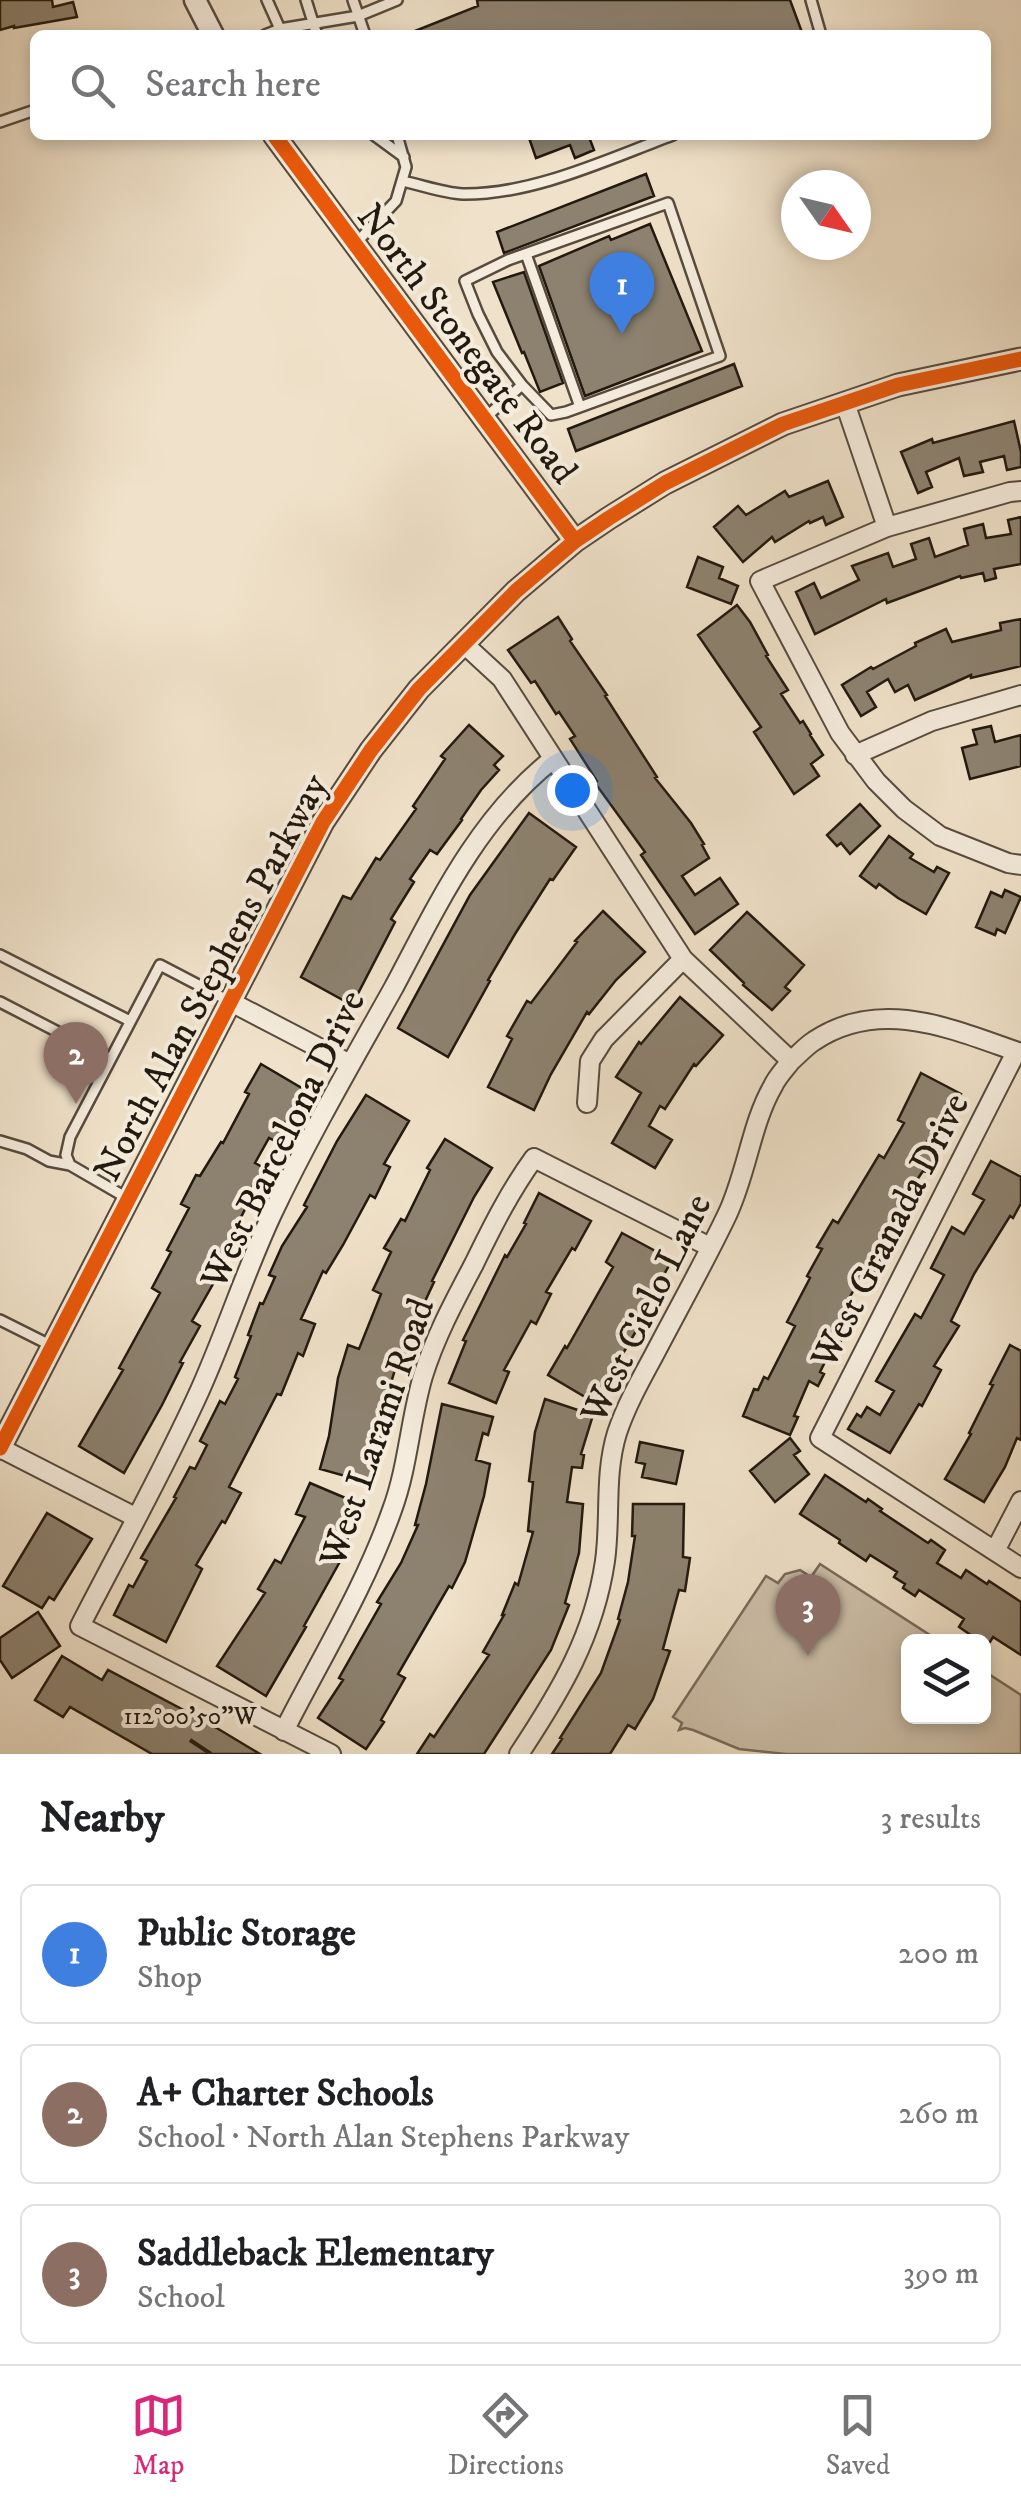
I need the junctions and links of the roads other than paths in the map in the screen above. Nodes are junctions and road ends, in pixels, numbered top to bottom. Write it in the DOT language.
graph roads {
  1 [pos="195,0"];
  2 [pos="268,0"];
  3 [pos="306,0"];
  4 [pos="353,0"];
  5 [pos="397,0"];
  6 [pos="810,0"];
  7 [pos="358,16"];
  8 [pos="314,24"];
  9 [pos="280,28"];
  10 [pos="210,30"];
  11 [pos="276,30"];
  12 [pos="316,30"];
  13 [pos="363,30"];
  14 [pos="820,30"];
  15 [pos="30,112"];
  16 [pos="0,122"];
  17 [pos="278,140"];
  18 [pos="381,140"];
  19 [pos="399,140"];
  20 [pos="659,140"];
  21 [pos="404,157"];
  22 [pos="402,181"];
  23 [pos="354,245"];
  24 [pos="526,254"];
  25 [pos="1021,359"];
  26 [pos="522,385"];
  27 [pos="845,403"];
  28 [pos="580,408"];
  29 [pos="484,419"];
  30 [pos="1021,491"];
  31 [pos="888,527"];
  32 [pos="574,541"];
  33 [pos="463,643"];
  34 [pos="1021,695"];
  35 [pos="855,755"];
  36 [pos="553,759"];
  37 [pos="1021,866"];
  38 [pos="0,954"];
  39 [pos="683,960"];
  40 [pos="229,1001"];
  41 [pos="0,1002"];
  42 [pos="130,1021"];
  43 [pos="1018,1053"];
  44 [pos="110,1059"];
  45 [pos="791,1061"];
  46 [pos="350,1064"];
  47 [pos="587,1102"];
  48 [pos="0,1141"];
  49 [pos="70,1165"];
  50 [pos="128,1198"];
  51 [pos="710,1248"];
  52 [pos="0,1320"];
  53 [pos="52,1346"];
  54 [pos="0,1448"];
  55 [pos="1021,1500"];
  56 [pos="135,1517"];
  57 [pos="995,1551"];
  58 [pos="1021,1568"];
  59 [pos="284,1730"];
  60 [pos="331,1754"];
  61 [pos="519,1754"];
  1 -- 10 [label="street"];
  2 -- 9 [label="lane"];
  3 -- 8 [label="lane"];
  4 -- 7 [label="lane"];
  5 -- 7 [label="lane"];
  6 -- 14 [label="lane"];
  7 -- 8 [label="lane"];
  7 -- 13 [label="lane"];
  8 -- 9 [label="lane"];
  8 -- 12 [label="lane"];
  9 -- 11 [label="lane"];
  15 -- 16 [label="lane"];
  17 -- 23 [label="street, North Stonegate Road"];
  18 -- 21 [label="lane"];
  19 -- 21 [label="lane"];
  20 -- 22 [label="lane"];
  21 -- 22 [label="lane"];
  22 -- 23 [label="lane"];
  23 -- 29 [label="street, North Stonegate Road"];
  24 -- 26 [label="lane"];
  24 -- 28 [label="lane"];
  24 -- 28 [label="lane"];
  25 -- 27 [label="street, North Alan Stephens Parkway"];
  26 -- 28 [label="lane"];
  26 -- 29 [label="lane"];
  27 -- 31 [label="street"];
  27 -- 32 [label="street, North Alan Stephens Parkway"];
  29 -- 32 [label="street, North Stonegate Road"];
  30 -- 31 [label="street"];
  31 -- 35 [label="street"];
  32 -- 33 [label="street, North Alan Stephens Parkway"];
  33 -- 36 [label="street"];
  33 -- 40 [label="street, North Alan Stephens Parkway"];
  34 -- 35 [label="street"];
  35 -- 37 [label="street"];
  36 -- 39 [label="street"];
  36 -- 46 [label="street, West Barcelona Drive"];
  38 -- 42 [label="lane"];
  39 -- 45 [label="street"];
  39 -- 47 [label="street"];
  40 -- 42 [label="lane"];
  40 -- 46 [label="street"];
  40 -- 50 [label="street, North Alan Stephens Parkway"];
  41 -- 44 [label="lane"];
  42 -- 44 [label="lane"];
  43 -- 45 [label="street"];
  43 -- 57 [label="street, West Granada Drive"];
  44 -- 49 [label="lane"];
  45 -- 51 [label="street, West Cielo Lane"];
  46 -- 56 [label="street, West Barcelona Drive"];
  48 -- 49 [label="lane"];
  49 -- 50 [label="lane"];
  50 -- 53 [label="street, North Alan Stephens Parkway"];
  51 -- 59 [label="street, West Larami Road"];
  51 -- 61 [label="street, West Cielo Lane"];
  52 -- 53 [label="lane"];
  53 -- 54 [label="street, North Alan Stephens Parkway"];
  54 -- 56 [label="street"];
  55 -- 57 [label="street"];
  56 -- 59 [label="street, West Barcelona Drive"];
  57 -- 58 [label="street"];
  59 -- 60 [label="street"];
}
